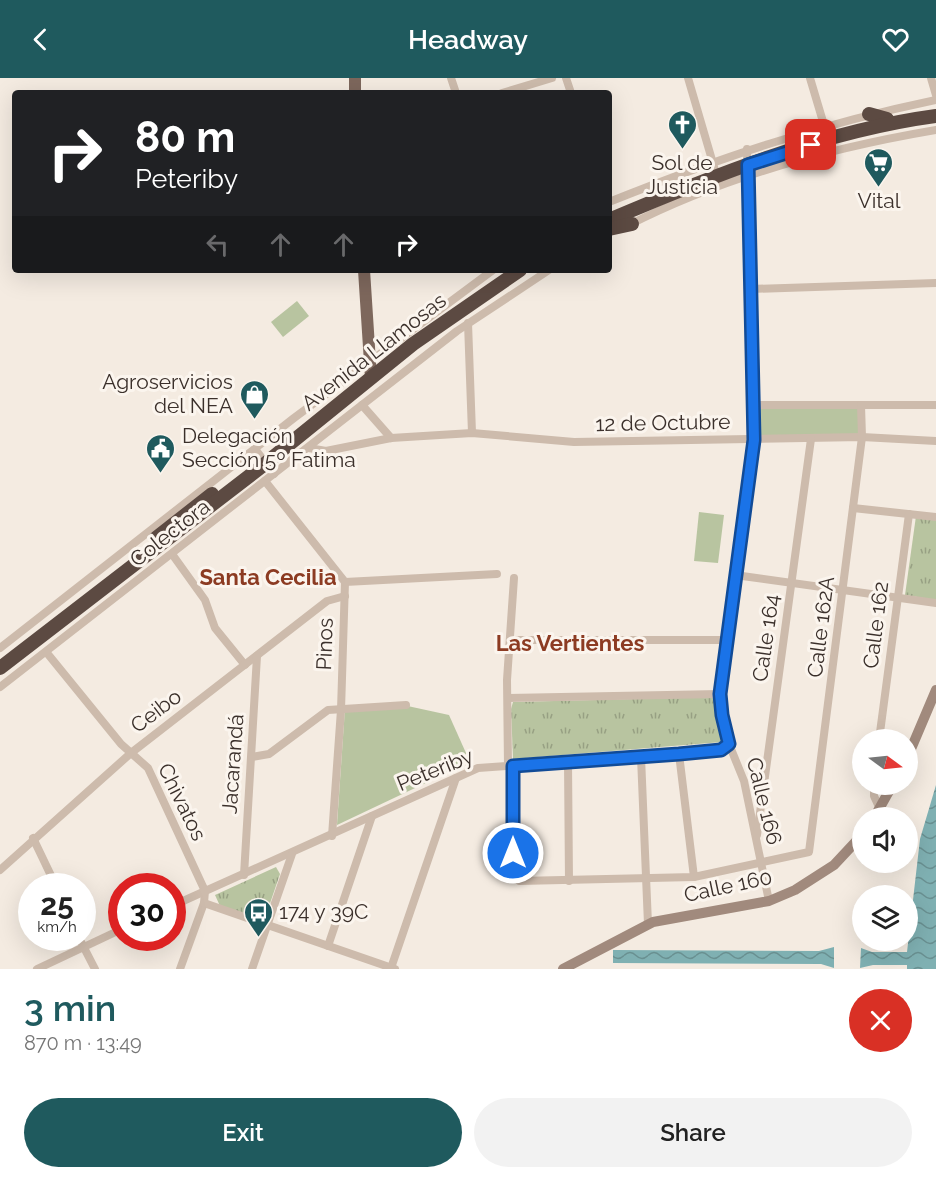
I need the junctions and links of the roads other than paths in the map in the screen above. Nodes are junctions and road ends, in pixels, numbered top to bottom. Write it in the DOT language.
graph roads {
  1 [pos="552,78"];
  2 [pos="688,78"];
  3 [pos="810,78"];
  4 [pos="931,78"];
  5 [pos="512,90"];
  6 [pos="936,95"];
  7 [pos="936,100"];
  8 [pos="936,108"];
  9 [pos="869,114"];
  10 [pos="932,118"];
  11 [pos="887,119"];
  12 [pos="824,125"];
  13 [pos="936,130"];
  14 [pos="748,162"];
  15 [pos="716,172"];
  16 [pos="612,201"];
  17 [pos="612,211"];
  18 [pos="612,219"];
  19 [pos="632,224"];
  20 [pos="612,228"];
  21 [pos="612,234"];
  22 [pos="364,273"];
  23 [pos="489,273"];
  24 [pos="500,273"];
  25 [pos="515,273"];
  26 [pos="544,273"];
  27 [pos="936,283"];
  28 [pos="751,289"];
  29 [pos="468,323"];
  30 [pos="370,369"];
  31 [pos="362,405"];
  32 [pos="753,405"];
  33 [pos="861,405"];
  34 [pos="936,405"];
  35 [pos="472,433"];
  36 [pos="862,437"];
  37 [pos="391,438"];
  38 [pos="811,439"];
  39 [pos="754,440"];
  40 [pos="936,441"];
  41 [pos="309,448"];
  42 [pos="261,460"];
  43 [pos="264,481"];
  44 [pos="853,508"];
  45 [pos="909,514"];
  46 [pos="936,517"];
  47 [pos="172,554"];
  48 [pos="497,574"];
  49 [pos="735,575"];
  50 [pos="514,578"];
  51 [pos="345,582"];
  52 [pos="791,584"];
  53 [pos="844,589"];
  54 [pos="79,592"];
  55 [pos="345,596"];
  56 [pos="898,597"];
  57 [pos="936,603"];
  58 [pos="512,640"];
  59 [pos="727,640"];
  60 [pos="0,648"];
  61 [pos="47,653"];
  62 [pos="257,656"];
  63 [pos="0,659"];
  64 [pos="245,665"];
  65 [pos="0,668"];
  66 [pos="0,687"];
  67 [pos="936,690"];
  68 [pos="720,694"];
  69 [pos="507,698"];
  70 [pos="406,705"];
  71 [pos="341,710"];
  72 [pos="880,729"];
  73 [pos="918,732"];
  74 [pos="729,744"];
  75 [pos="130,753"];
  76 [pos="679,754"];
  77 [pos="252,757"];
  78 [pos="641,757"];
  79 [pos="568,762"];
  80 [pos="511,765"];
  81 [pos="456,778"];
  82 [pos="372,816"];
  83 [pos="332,836"];
  84 [pos="33,838"];
  85 [pos="756,843"];
  86 [pos="852,846"];
  87 [pos="292,854"];
  88 [pos="761,864"];
  89 [pos="0,870"];
  90 [pos="50,873"];
  91 [pos="244,875"];
  92 [pos="694,877"];
  93 [pos="646,878"];
  94 [pos="569,881"];
  95 [pos="205,891"];
  96 [pos="186,900"];
  97 [pos="769,901"];
  98 [pos="204,903"];
  99 [pos="648,924"];
  100 [pos="267,925"];
  101 [pos="328,946"];
  102 [pos="73,951"];
  103 [pos="85,951"];
  104 [pos="589,954"];
  105 [pos="393,968"];
  106 [pos="37,969"];
  107 [pos="94,969"];
  108 [pos="180,969"];
  109 [pos="252,969"];
  110 [pos="563,969"];
  111 [pos="581,969"];
  1 -- 5 [label="street"];
  2 -- 15 [label="street"];
  3 -- 12 [label="street"];
  4 -- 6 [label="street"];
  7 -- 9 [label="street"];
  8 -- 11 [label="highway"];
  9 -- 11 [label="highway"];
  9 -- 12 [label="street"];
  10 -- 14 [label="highway"];
  11 -- 14 [label="highway"];
  12 -- 14 [label="street"];
  13 -- 14 [label="street"];
  14 -- 15 [label="highway"];
  14 -- 28 [label="street, Calle 166"];
  15 -- 16 [label="street"];
  15 -- 17 [label="highway"];
  15 -- 18 [label="highway"];
  15 -- 19 [label="street"];
  19 -- 20 [label="highway"];
  19 -- 21 [label="street"];
  22 -- 30 [label="main road"];
  23 -- 30 [label="street"];
  24 -- 30 [label="highway, Avenida Llamosas"];
  25 -- 30 [label="highway, Avenida Llamosas"];
  26 -- 29 [label="street"];
  27 -- 28 [label="street"];
  28 -- 32 [label="street, Calle 166"];
  29 -- 31 [label="street, Colectora"];
  29 -- 35 [label="street"];
  30 -- 31 [label="street"];
  30 -- 42 [label="highway, Avenida Llamosas"];
  31 -- 37 [label="street"];
  31 -- 41 [label="street, Colectora"];
  32 -- 33 [label="street"];
  32 -- 39 [label="street, Calle 166"];
  33 -- 34 [label="street"];
  33 -- 36 [label="street, Calle 162A"];
  35 -- 37 [label="street, 12 de Octubre"];
  35 -- 39 [label="street, 12 de Octubre"];
  36 -- 38 [label="street, 12 de Octubre"];
  36 -- 40 [label="street, 12 de Octubre"];
  36 -- 44 [label="street, Calle 162A"];
  37 -- 41 [label="street, 12 de Octubre"];
  38 -- 39 [label="street, 12 de Octubre"];
  38 -- 52 [label="street, Calle 164"];
  39 -- 49 [label="street, Calle 166"];
  41 -- 42 [label="street, Colectora"];
  42 -- 43 [label="street, Colectora"];
  42 -- 54 [label="highway, Avenida Llamosas"];
  42 -- 65 [label="highway, Avenida Llamosas"];
  43 -- 47 [label="street, Colectora"];
  43 -- 51 [label="street"];
  44 -- 45 [label="street"];
  44 -- 53 [label="street, Calle 162A"];
  45 -- 46 [label="street"];
  45 -- 56 [label="street, Calle 162"];
  47 -- 61 [label="street, Colectora"];
  47 -- 64 [label="street"];
  48 -- 51 [label="street"];
  49 -- 52 [label="street"];
  49 -- 59 [label="street, Calle 166"];
  50 -- 58 [label="street"];
  51 -- 55 [label="street, Pinos"];
  52 -- 53 [label="street"];
  52 -- 85 [label="street, Calle 164"];
  53 -- 56 [label="street"];
  53 -- 88 [label="street, Calle 162A"];
  54 -- 60 [label="street"];
  54 -- 63 [label="highway, Avenida Llamosas"];
  55 -- 62 [label="street, Ceibo"];
  55 -- 71 [label="street, Pinos"];
  56 -- 57 [label="street"];
  56 -- 72 [label="street, Calle 162"];
  58 -- 59 [label="street"];
  58 -- 69 [label="street"];
  59 -- 68 [label="street, Calle 166"];
  61 -- 66 [label="street, Colectora"];
  61 -- 75 [label="street, Chivatos"];
  62 -- 64 [label="street, Ceibo"];
  62 -- 77 [label="street, Jacarandá"];
  64 -- 75 [label="street, Ceibo"];
  67 -- 73 [label="main road"];
  68 -- 69 [label="street"];
  68 -- 74 [label="street, Calle 166"];
  69 -- 80 [label="street"];
  70 -- 71 [label="street"];
  71 -- 77 [label="street"];
  71 -- 83 [label="street, Pinos"];
  74 -- 76 [label="street, Peteriby"];
  74 -- 85 [label="street, Calle 166"];
  75 -- 84 [label="street, Ceibo"];
  75 -- 95 [label="street, Chivatos"];
  76 -- 78 [label="street, Peteriby"];
  76 -- 92 [label="street"];
  77 -- 91 [label="street, Jacarandá"];
  78 -- 79 [label="street, Peteriby"];
  78 -- 93 [label="street"];
  79 -- 80 [label="street, Peteriby"];
  79 -- 94 [label="street"];
  80 -- 81 [label="street, Peteriby"];
  80 -- 94 [label="street"];
  81 -- 82 [label="street, Peteriby"];
  81 -- 105 [label="street"];
  82 -- 83 [label="street, Peteriby"];
  82 -- 101 [label="street"];
  83 -- 87 [label="street, Peteriby"];
  84 -- 89 [label="street, Ceibo"];
  84 -- 90 [label="street"];
  85 -- 88 [label="street, Calle 166"];
  86 -- 97 [label="main road, Calle 160"];
  87 -- 91 [label="street, Peteriby"];
  87 -- 100 [label="street"];
  88 -- 92 [label="street"];
  88 -- 97 [label="street, Calle 166"];
  91 -- 95 [label="street, Peteriby"];
  92 -- 93 [label="street"];
  93 -- 94 [label="street"];
  93 -- 99 [label="street"];
  95 -- 96 [label="street, Peteriby"];
  95 -- 98 [label="street"];
  97 -- 99 [label="main road, Calle 160"];
  98 -- 100 [label="street"];
  98 -- 108 [label="street"];
  99 -- 104 [label="main road, Calle 160"];
  100 -- 101 [label="street"];
  100 -- 109 [label="street"];
  101 -- 105 [label="street"];
  102 -- 106 [label="street"];
  103 -- 107 [label="street"];
  104 -- 110 [label="main road, Calle 160"];
  104 -- 111 [label="main road"];
}
